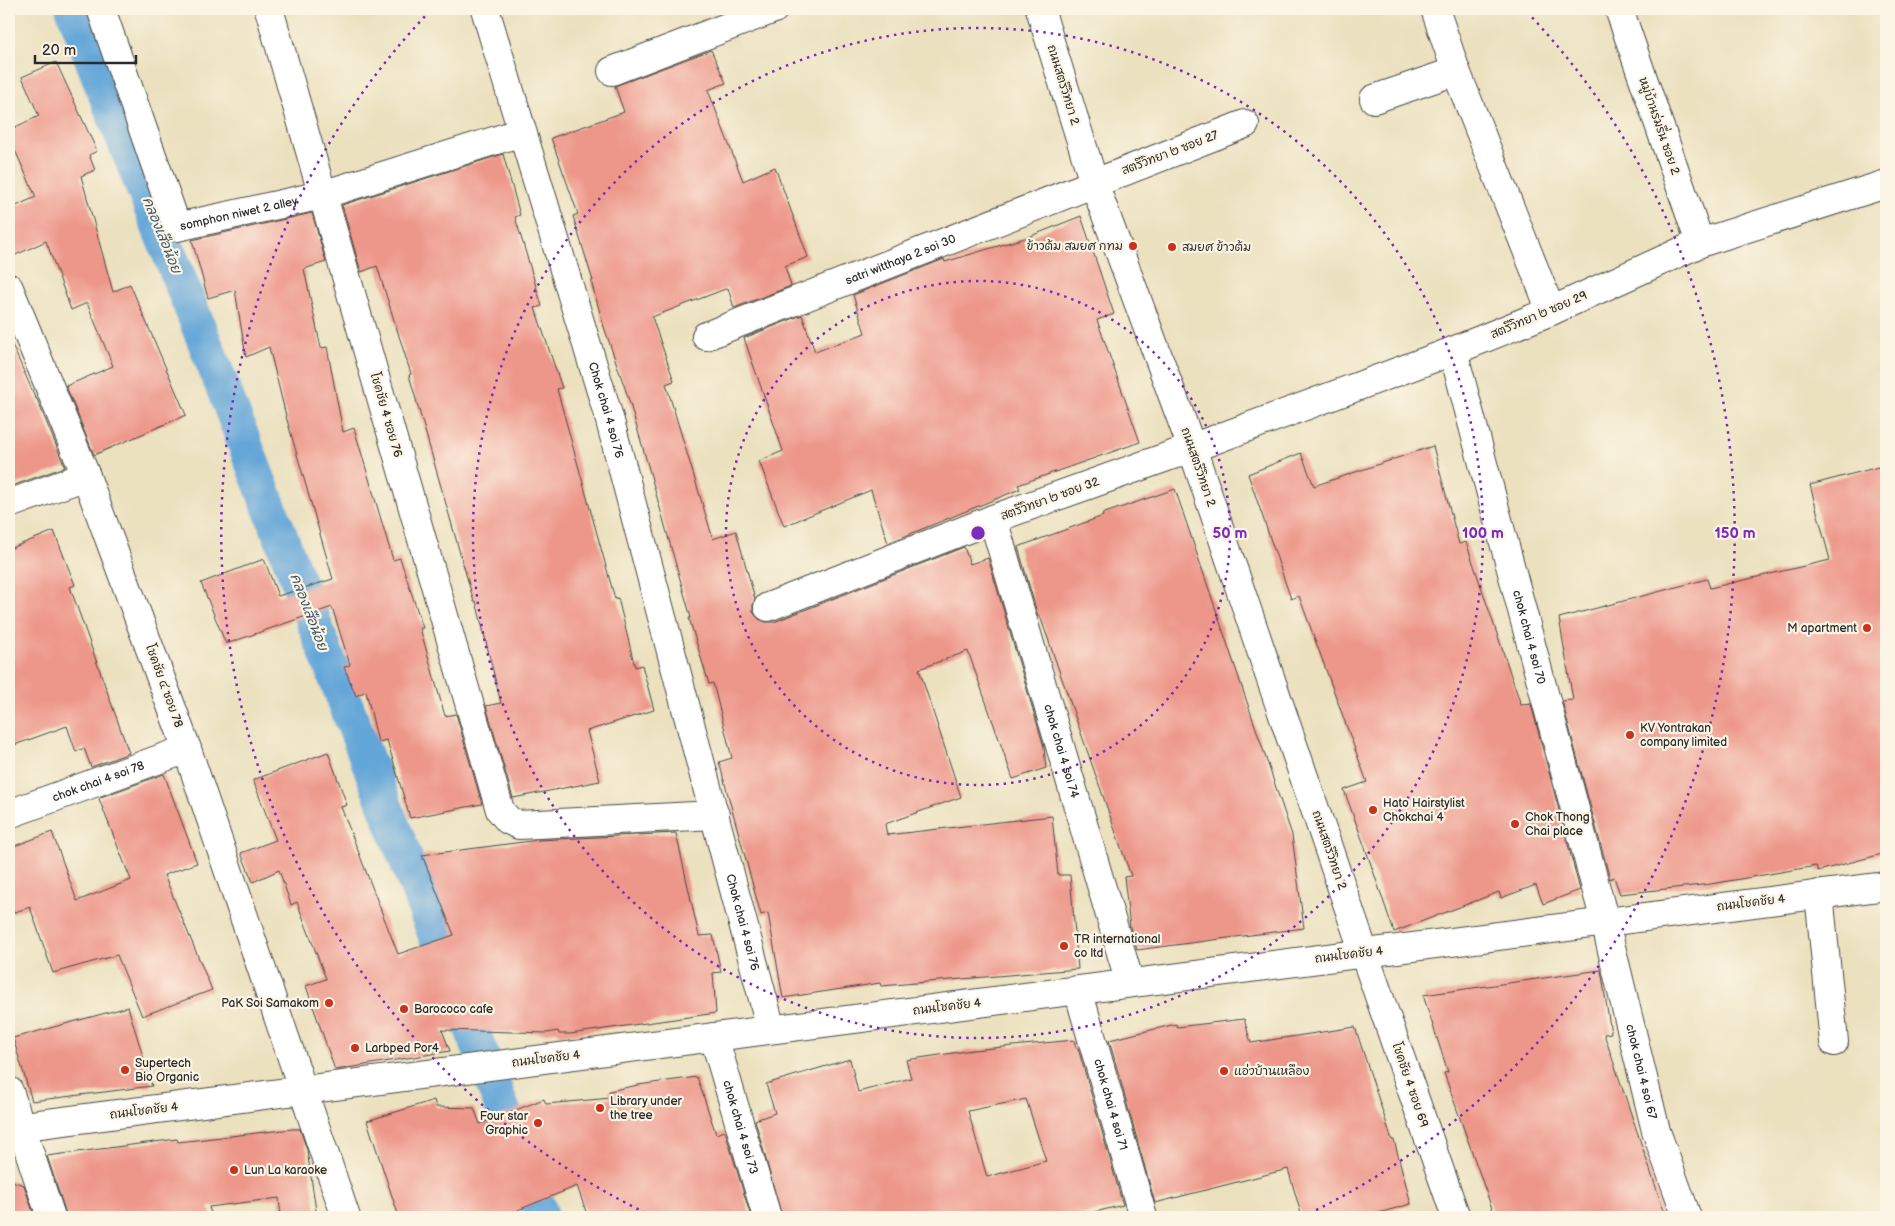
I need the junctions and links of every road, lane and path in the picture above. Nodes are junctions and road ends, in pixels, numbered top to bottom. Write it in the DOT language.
graph roads {
  1 [pos="100,9"];
  2 [pos="269,9"];
  3 [pos="485,9"];
  4 [pos="774,9"];
  5 [pos="1040,9"];
  6 [pos="1435,9"];
  7 [pos="1619,9"];
  8 [pos="1456,70"];
  9 [pos="612,71"];
  10 [pos="1374,99"];
  11 [pos="1246,124"];
  12 [pos="522,132"];
  13 [pos="1094,183"];
  14 [pos="1886,184"];
  15 [pos="322,195"];
  16 [pos="1700,243"];
  17 [pos="9,288"];
  18 [pos="1550,311"];
  19 [pos="706,336"];
  20 [pos="1454,352"];
  21 [pos="1192,448"];
  22 [pos="86,476"];
  23 [pos="9,504"];
  24 [pos="993,519"];
  25 [pos="768,607"];
  26 [pos="187,749"];
  27 [pos="9,814"];
  28 [pos="715,815"];
  29 [pos="1886,886"];
  30 [pos="1819,894"];
  31 [pos="1605,922"];
  32 [pos="1364,953"];
  33 [pos="1130,983"];
  34 [pos="1078,990"];
  35 [pos="771,1030"];
  36 [pos="714,1037"];
  37 [pos="1834,1042"];
  38 [pos="302,1090"];
  39 [pos="9,1092"];
  40 [pos="14,1128"];
  41 [pos="51,1217"];
  42 [pos="346,1217"];
  43 [pos="767,1217"];
  44 [pos="1143,1217"];
  45 [pos="1456,1217"];
  46 [pos="1687,1217"];
  1 -- 15 [label="street, somphon niwet 2 alley"];
  2 -- 15 [label="street, โชคชัย 4 ซอย 76"];
  3 -- 12 [label="street, Chok chai 4 soi 76"];
  4 -- 9 [label="street"];
  5 -- 13 [label="street, ถนนสตรีวิทยา 2"];
  6 -- 8 [label="street"];
  7 -- 16 [label="street, หมู่บ้านร่มรื่น ซอย 2"];
  8 -- 10 [label="street"];
  8 -- 18 [label="street"];
  11 -- 13 [label="street, สตรีวิทยา ๒ ซอย 27"];
  12 -- 15 [label="street, somphon niwet 2 alley"];
  12 -- 28 [label="street, Chok chai 4 soi 76"];
  13 -- 19 [label="street, satri witthaya 2 soi 30"];
  13 -- 21 [label="street, ถนนสตรีวิทยา 2"];
  14 -- 16 [label="street, สตรีวิทยา ๒ ซอย 29"];
  15 -- 28 [label="street, โชคชัย 4 ซอย 76"];
  16 -- 18 [label="street, สตรีวิทยา ๒ ซอย 29"];
  17 -- 22 [label="street, โชคชัย ๔ ซอย 78"];
  18 -- 20 [label="street, สตรีวิทยา ๒ ซอย 29"];
  20 -- 21 [label="street, สตรีวิทยา ๒ ซอย 29"];
  20 -- 31 [label="street, chok chai 4 soi 70"];
  21 -- 24 [label="street, สตรีวิทยา ๒ ซอย 32"];
  21 -- 32 [label="street, ถนนสตรีวิทยา 2"];
  22 -- 23 [label="street"];
  22 -- 26 [label="street, โชคชัย ๔ ซอย 78"];
  24 -- 25 [label="street, สตรีวิทยา ๒ ซอย 32"];
  24 -- 33 [label="street, chok chai 4 soi 74"];
  26 -- 27 [label="street, chok chai 4 soi 78"];
  26 -- 38 [label="street, โชคชัย ๔ ซอย 78"];
  28 -- 35 [label="street, Chok chai 4 soi 76"];
  29 -- 30 [label="street, ถนนโชคชัย 4"];
  30 -- 31 [label="street, ถนนโชคชัย 4"];
  30 -- 37 [label="street"];
  31 -- 32 [label="street, ถนนโชคชัย 4"];
  31 -- 46 [label="street, chok chai 4 soi 67"];
  32 -- 33 [label="street, ถนนโชคชัย 4"];
  32 -- 45 [label="street, โชคชัย 4 ซอย 69"];
  33 -- 34 [label="street, ถนนโชคชัย 4"];
  34 -- 35 [label="street, ถนนโชคชัย 4"];
  34 -- 44 [label="street, chok chai 4 soi 71"];
  35 -- 36 [label="street, ถนนโชคชัย 4"];
  36 -- 38 [label="street, ถนนโชคชัย 4"];
  36 -- 43 [label="street, chok chai 4 soi 73"];
  38 -- 40 [label="street, ถนนโชคชัย 4"];
  38 -- 42 [label="street, โชคชัย ๔ ซอย 78"];
  39 -- 40 [label="street"];
  40 -- 41 [label="street"];
}
